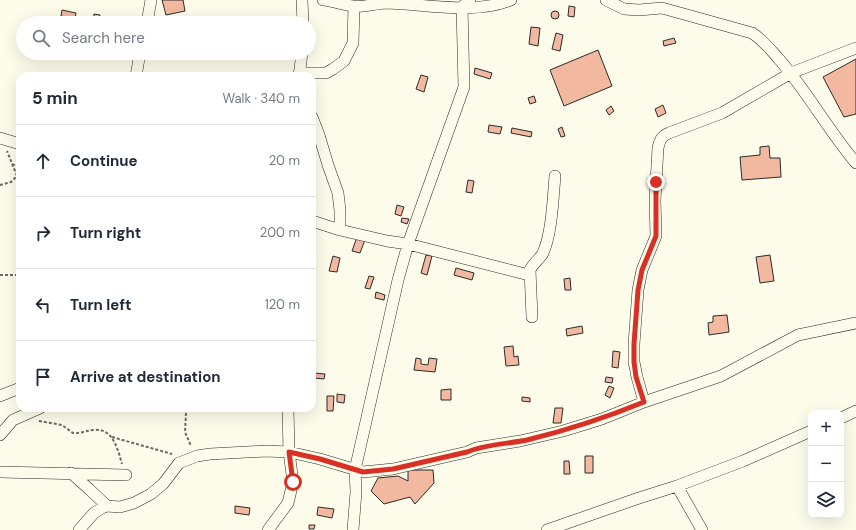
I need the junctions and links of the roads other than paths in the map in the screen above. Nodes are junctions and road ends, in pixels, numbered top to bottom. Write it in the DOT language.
graph roads {
  1 [pos="151,0"];
  2 [pos="302,0"];
  3 [pos="323,0"];
  4 [pos="511,0"];
  5 [pos="606,0"];
  6 [pos="466,4"];
  7 [pos="660,4"];
  8 [pos="354,7"];
  9 [pos="148,16"];
  10 [pos="303,16"];
  11 [pos="856,48"];
  12 [pos="139,60"];
  13 [pos="301,60"];
  14 [pos="137,72"];
  15 [pos="299,72"];
  16 [pos="791,73"];
  17 [pos="316,74"];
  18 [pos="316,127"];
  19 [pos="1,138"];
  20 [pos="16,143"];
  21 [pos="856,163"];
  22 [pos="555,176"];
  23 [pos="316,222"];
  24 [pos="340,230"];
  25 [pos="408,244"];
  26 [pos="529,275"];
  27 [pos="532,317"];
  28 [pos="856,323"];
  29 [pos="16,390"];
  30 [pos="0,396"];
  31 [pos="644,402"];
  32 [pos="856,411"];
  33 [pos="29,412"];
  34 [pos="288,412"];
  35 [pos="844,417"];
  36 [pos="808,432"];
  37 [pos="0,435"];
  38 [pos="289,452"];
  39 [pos="355,470"];
  40 [pos="0,472"];
  41 [pos="71,473"];
  42 [pos="126,475"];
  43 [pos="677,486"];
  44 [pos="107,506"];
  45 [pos="700,528"];
  46 [pos="79,530"];
  47 [pos="268,530"];
  48 [pos="353,530"];
  49 [pos="547,530"];
  1 -- 9 [label="street"];
  2 -- 10 [label="street"];
  3 -- 8 [label="street"];
  4 -- 6 [label="street"];
  5 -- 7 [label="street"];
  6 -- 8 [label="street"];
  6 -- 25 [label="street"];
  7 -- 16 [label="street"];
  8 -- 17 [label="street"];
  11 -- 16 [label="street"];
  12 -- 14 [label="street"];
  13 -- 15 [label="street"];
  16 -- 21 [label="street"];
  16 -- 31 [label="street"];
  18 -- 24 [label="street"];
  19 -- 20 [label="street"];
  22 -- 26 [label="street"];
  23 -- 24 [label="street"];
  24 -- 25 [label="street"];
  25 -- 26 [label="street"];
  25 -- 39 [label="street"];
  26 -- 27 [label="street"];
  28 -- 31 [label="street"];
  29 -- 30 [label="street"];
  31 -- 39 [label="street"];
  32 -- 35 [label="street"];
  33 -- 37 [label="street"];
  34 -- 38 [label="street"];
  36 -- 43 [label="street"];
  38 -- 39 [label="street"];
  38 -- 44 [label="street"];
  38 -- 47 [label="street"];
  39 -- 48 [label="street"];
  40 -- 41 [label="street"];
  41 -- 42 [label="street"];
  41 -- 44 [label="street"];
  43 -- 45 [label="street"];
  43 -- 49 [label="street"];
  44 -- 46 [label="street"];
}
